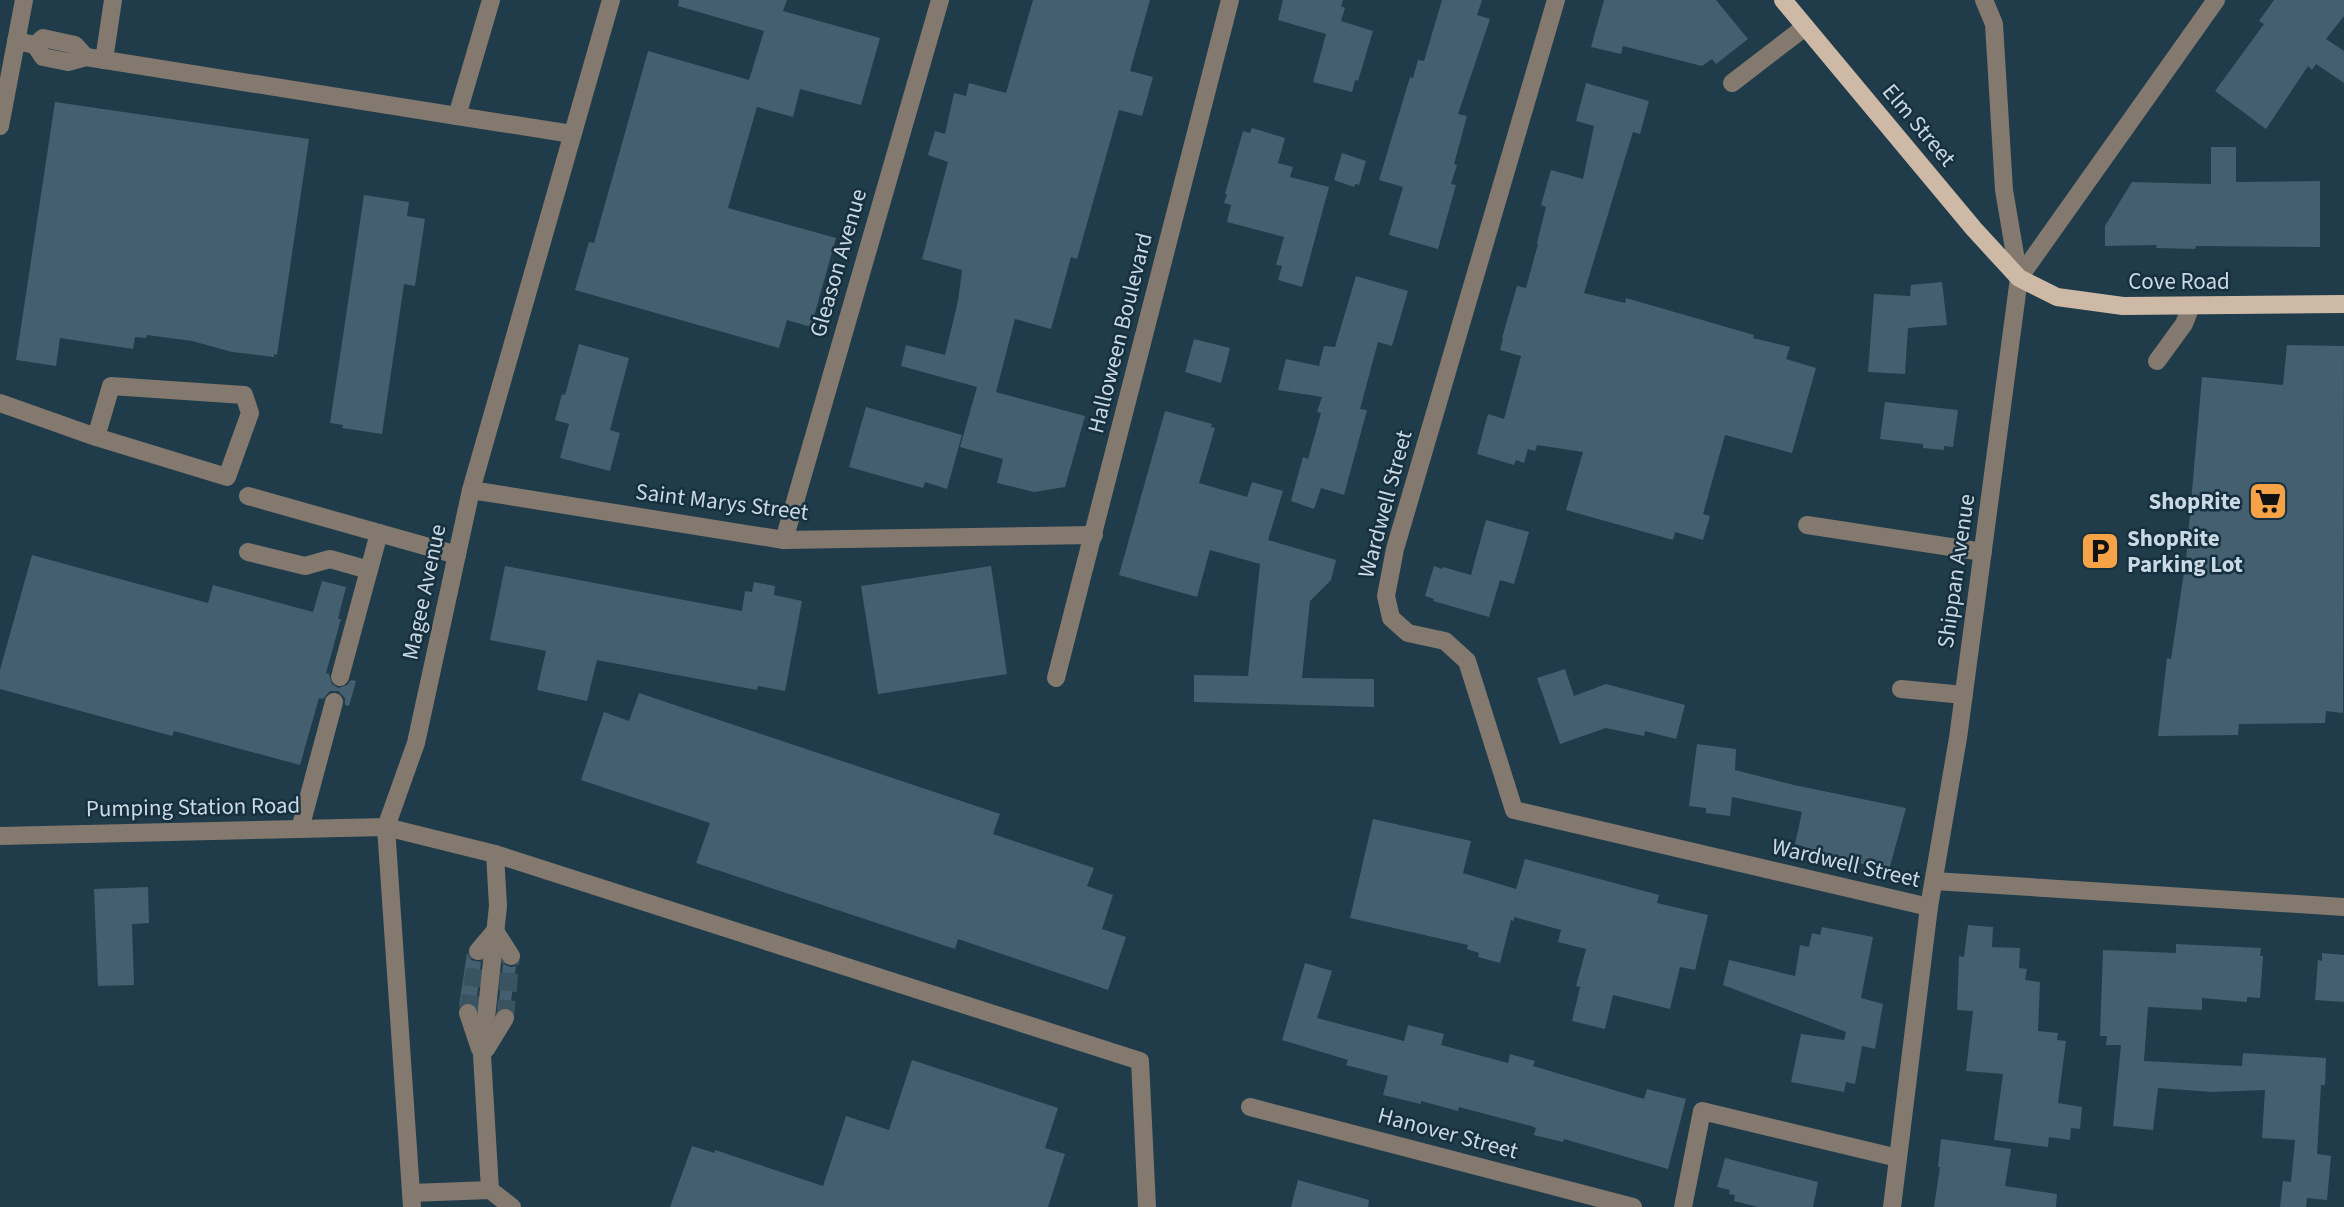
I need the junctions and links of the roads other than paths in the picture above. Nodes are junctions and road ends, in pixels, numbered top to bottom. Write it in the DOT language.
graph roads {
  1 [pos="24,0"];
  2 [pos="113,0"];
  3 [pos="491,0"];
  4 [pos="611,0"];
  5 [pos="940,0"];
  6 [pos="1230,0"];
  7 [pos="1556,0"];
  8 [pos="1783,0"];
  9 [pos="1984,0"];
  10 [pos="2216,0"];
  11 [pos="1805,27"];
  12 [pos="16,41"];
  13 [pos="104,60"];
  14 [pos="1732,83"];
  15 [pos="457,116"];
  16 [pos="0,126"];
  17 [pos="572,134"];
  18 [pos="2020,278"];
  19 [pos="2344,304"];
  20 [pos="2191,306"];
  21 [pos="2158,362"];
  22 [pos="0,403"];
  23 [pos="96,437"];
  24 [pos="471,490"];
  25 [pos="248,496"];
  26 [pos="1807,525"];
  27 [pos="379,533"];
  28 [pos="1094,536"];
  29 [pos="784,540"];
  30 [pos="248,552"];
  31 [pos="1983,552"];
  32 [pos="457,555"];
  33 [pos="369,570"];
  34 [pos="340,677"];
  35 [pos="1056,678"];
  36 [pos="1901,688"];
  37 [pos="1964,695"];
  38 [pos="334,702"];
  39 [pos="386,827"];
  40 [pos="300,829"];
  41 [pos="0,836"];
  42 [pos="495,854"];
  43 [pos="1934,881"];
  44 [pos="1929,907"];
  45 [pos="2344,907"];
  46 [pos="495,931"];
  47 [pos="478,951"];
  48 [pos="510,956"];
  49 [pos="468,1013"];
  50 [pos="505,1018"];
  51 [pos="482,1055"];
  52 [pos="1250,1107"];
  53 [pos="1898,1158"];
  54 [pos="490,1189"];
  55 [pos="412,1200"];
  56 [pos="512,1207"];
  57 [pos="1147,1207"];
  58 [pos="1633,1207"];
  59 [pos="1683,1207"];
  60 [pos="1892,1207"];
  1 -- 12 [label="street"];
  2 -- 13 [label="street"];
  3 -- 15 [label="street"];
  4 -- 17 [label="street, Magee Avenue"];
  5 -- 29 [label="street, Gleason Avenue"];
  6 -- 28 [label="street, Halloween Boulevard"];
  7 -- 44 [label="street, Wardwell Street"];
  8 -- 11 [label="main road, Elm Street"];
  9 -- 18 [label="street"];
  10 -- 18 [label="street, Shippan Avenue"];
  11 -- 14 [label="street"];
  11 -- 18 [label="main road, Elm Street"];
  12 -- 13 [label="street"];
  12 -- 16 [label="street"];
  13 -- 15 [label="street"];
  15 -- 17 [label="street"];
  17 -- 24 [label="street, Magee Avenue"];
  18 -- 20 [label="main road, Cove Road"];
  18 -- 31 [label="street, Shippan Avenue"];
  19 -- 20 [label="main road, Cove Road"];
  20 -- 21 [label="street"];
  22 -- 23 [label="street"];
  23 -- 23 [label="street"];
  24 -- 29 [label="street, Saint Marys Street"];
  24 -- 32 [label="street, Magee Avenue"];
  25 -- 27 [label="street"];
  26 -- 31 [label="street"];
  27 -- 32 [label="street"];
  27 -- 33 [label="street"];
  28 -- 29 [label="street, Saint Marys Street"];
  28 -- 35 [label="street, Halloween Boulevard"];
  30 -- 33 [label="street"];
  31 -- 37 [label="street, Shippan Avenue"];
  32 -- 39 [label="street, Magee Avenue"];
  33 -- 34 [label="street"];
  36 -- 37 [label="street"];
  37 -- 43 [label="street, Shippan Avenue"];
  38 -- 40 [label="street"];
  39 -- 40 [label="street, Pumping Station Road"];
  39 -- 42 [label="street, Pumping Station Road"];
  39 -- 55 [label="street, Magee Avenue"];
  40 -- 41 [label="street, Pumping Station Road"];
  42 -- 46 [label="street"];
  42 -- 57 [label="street, Pumping Station Road"];
  43 -- 44 [label="street, Shippan Avenue"];
  43 -- 45 [label="street, Wardwell Street"];
  44 -- 53 [label="street, Shippan Avenue"];
  46 -- 47 [label="street"];
  46 -- 48 [label="street"];
  46 -- 51 [label="street"];
  49 -- 51 [label="street"];
  50 -- 51 [label="street"];
  51 -- 54 [label="street"];
  52 -- 58 [label="street, Hanover Street"];
  53 -- 59 [label="street"];
  53 -- 60 [label="street, Shippan Avenue"];
  54 -- 55 [label="street"];
  54 -- 56 [label="street"];
}
